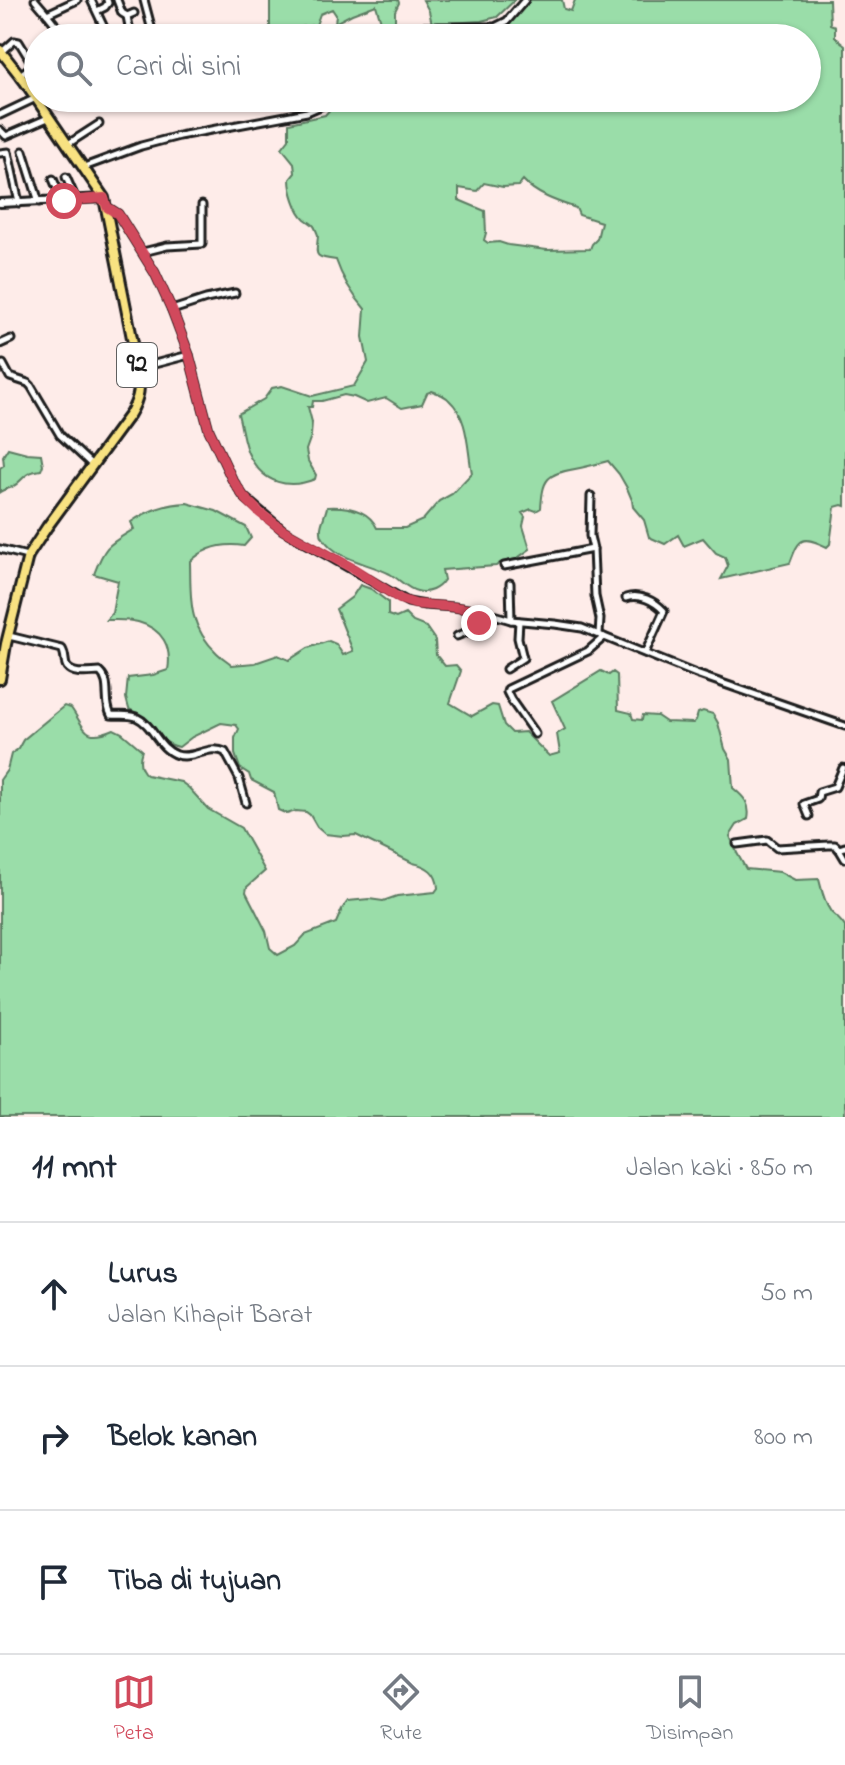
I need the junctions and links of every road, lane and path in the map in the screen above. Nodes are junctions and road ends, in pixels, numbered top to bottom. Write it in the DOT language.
graph roads {
  1 [pos="35,0"];
  2 [pos="77,0"];
  3 [pos="91,0"];
  4 [pos="144,0"];
  5 [pos="525,0"];
  6 [pos="112,1"];
  7 [pos="97,11"];
  8 [pos="134,13"];
  9 [pos="47,14"];
  10 [pos="127,16"];
  11 [pos="55,24"];
  12 [pos="103,24"];
  13 [pos="128,24"];
  14 [pos="150,24"];
  15 [pos="501,24"];
  16 [pos="24,50"];
  17 [pos="1,51"];
  18 [pos="23,78"];
  19 [pos="24,102"];
  20 [pos="46,112"];
  21 [pos="307,112"];
  22 [pos="0,115"];
  23 [pos="49,117"];
  24 [pos="99,124"];
  25 [pos="0,130"];
  26 [pos="68,144"];
  27 [pos="23,151"];
  28 [pos="0,153"];
  29 [pos="84,167"];
  30 [pos="66,177"];
  31 [pos="53,179"];
  32 [pos="0,200"];
  33 [pos="76,200"];
  34 [pos="62,201"];
  35 [pos="39,202"];
  36 [pos="19,203"];
  37 [pos="106,203"];
  38 [pos="202,205"];
  39 [pos="143,252"];
  40 [pos="235,293"];
  41 [pos="172,310"];
  42 [pos="11,339"];
  43 [pos="0,344"];
  44 [pos="189,355"];
  45 [pos="3,364"];
  46 [pos="138,368"];
  47 [pos="93,465"];
  48 [pos="591,496"];
  49 [pos="0,549"];
  50 [pos="593,549"];
  51 [pos="28,556"];
  52 [pos="504,566"];
  53 [pos="510,583"];
  54 [pos="626,598"];
  55 [pos="480,611"];
  56 [pos="511,620"];
  57 [pos="519,621"];
  58 [pos="8,636"];
  59 [pos="457,636"];
  60 [pos="602,636"];
  61 [pos="645,653"];
  62 [pos="506,669"];
  63 [pos="0,679"];
  64 [pos="845,726"];
  65 [pos="535,734"];
  66 [pos="844,767"];
  67 [pos="246,803"];
  68 [pos="809,816"];
  69 [pos="737,844"];
  70 [pos="842,848"];
  71 [pos="845,859"];
  1 -- 9 [label="street"];
  2 -- 9 [label="street"];
  3 -- 7 [label="street"];
  4 -- 14 [label="street"];
  5 -- 15 [label="street"];
  6 -- 7 [label="street"];
  6 -- 10 [label="street"];
  7 -- 12 [label="street"];
  8 -- 10 [label="street"];
  9 -- 11 [label="street"];
  10 -- 13 [label="street"];
  16 -- 17 [label="street"];
  17 -- 18 [label="main road, 92"];
  19 -- 22 [label="street"];
  20 -- 23 [label="main road, 92"];
  21 -- 29 [label="street"];
  23 -- 25 [label="street"];
  23 -- 26 [label="main road, 92"];
  24 -- 26 [label="street"];
  26 -- 29 [label="main road, 92"];
  27 -- 35 [label="street"];
  28 -- 36 [label="street"];
  29 -- 37 [label="main road, 92"];
  30 -- 33 [label="street"];
  31 -- 34 [label="street"];
  32 -- 36 [label="street"];
  33 -- 34 [label="street"];
  33 -- 37 [label="street"];
  34 -- 35 [label="street"];
  35 -- 36 [label="street"];
  37 -- 39 [label="street"];
  37 -- 46 [label="main road, 92"];
  38 -- 39 [label="street"];
  39 -- 41 [label="street"];
  40 -- 41 [label="street"];
  41 -- 44 [label="street"];
  42 -- 43 [label="street"];
  44 -- 46 [label="street"];
  44 -- 55 [label="street"];
  45 -- 47 [label="street"];
  46 -- 47 [label="main road, 92"];
  47 -- 51 [label="main road, 92"];
  48 -- 50 [label="street"];
  49 -- 51 [label="street"];
  50 -- 52 [label="street"];
  50 -- 60 [label="street"];
  51 -- 58 [label="main road, 92"];
  53 -- 56 [label="street"];
  54 -- 61 [label="street"];
  55 -- 56 [label="street"];
  55 -- 59 [label="street"];
  56 -- 57 [label="street"];
  57 -- 60 [label="street"];
  57 -- 62 [label="street"];
  58 -- 63 [label="main road, 92"];
  58 -- 67 [label="street"];
  60 -- 61 [label="street"];
  60 -- 65 [label="street"];
  61 -- 64 [label="street"];
  66 -- 68 [label="street"];
  69 -- 70 [label="street"];
  70 -- 71 [label="street"];
}
